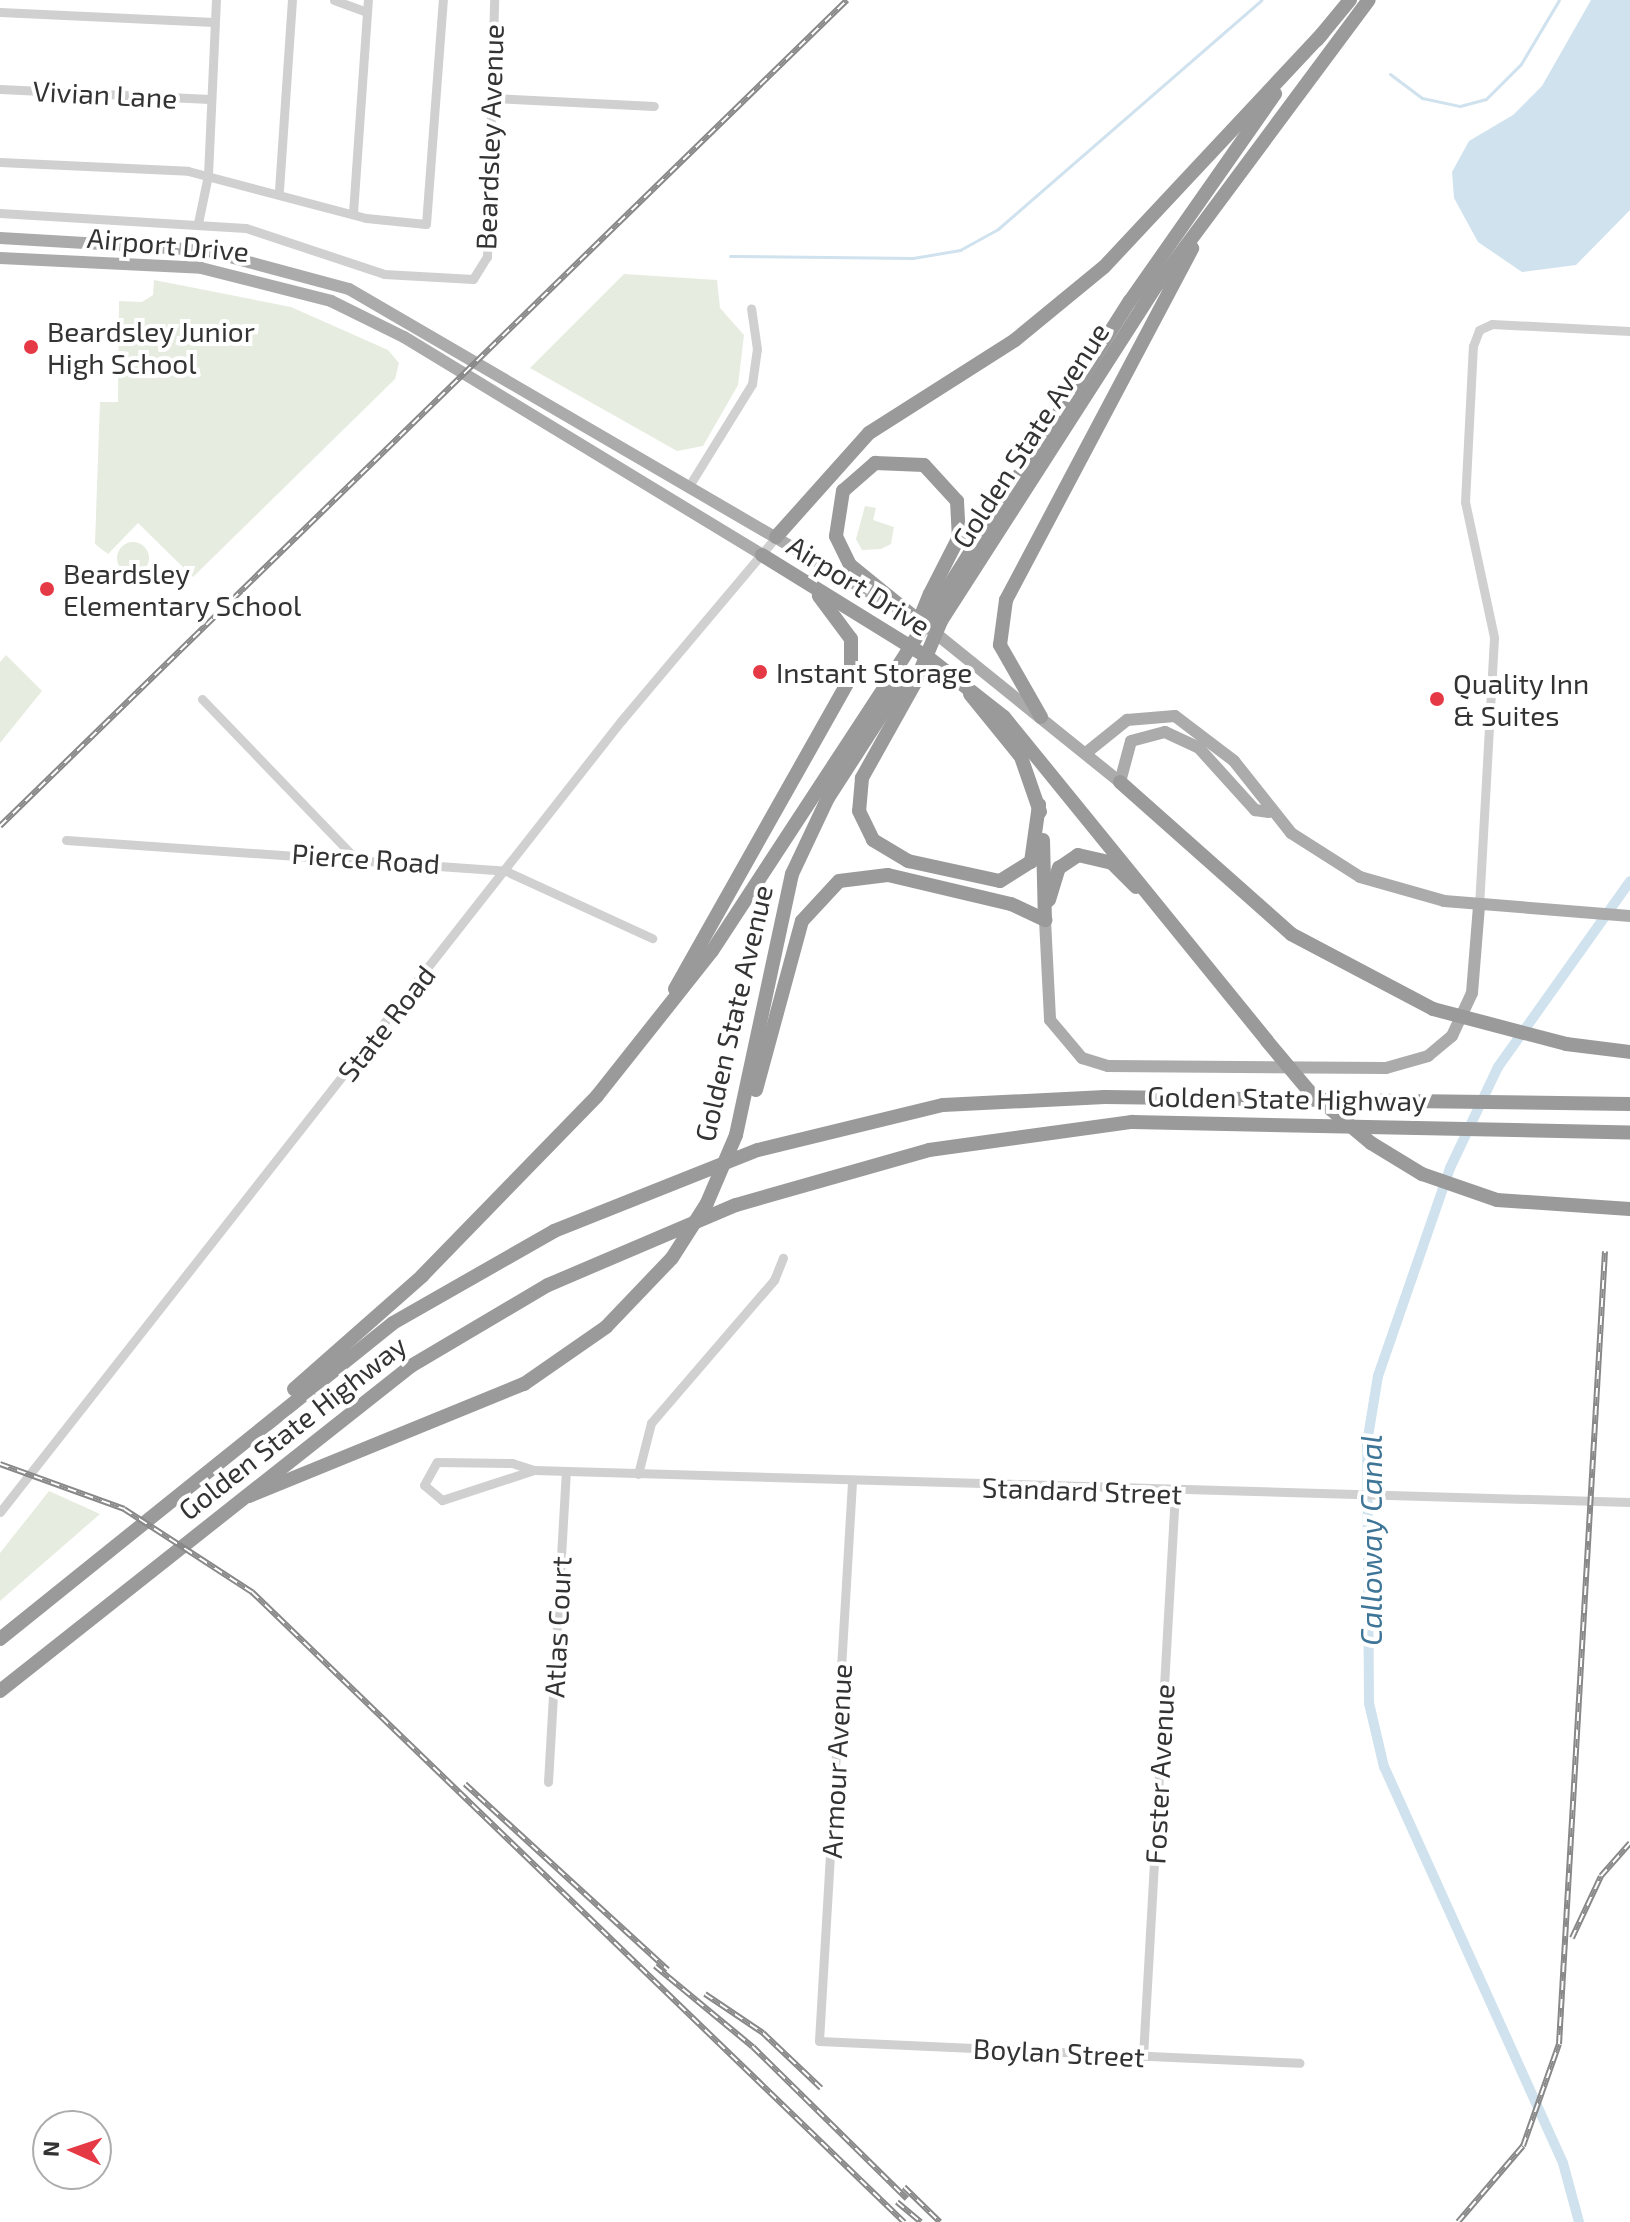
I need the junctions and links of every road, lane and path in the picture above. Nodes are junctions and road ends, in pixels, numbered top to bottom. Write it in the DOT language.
graph roads {
  1 [pos="217,0"];
  2 [pos="292,0"];
  3 [pos="334,0"];
  4 [pos="368,0"];
  5 [pos="443,0"];
  6 [pos="494,0"];
  7 [pos="1350,0"];
  8 [pos="1369,0"];
  9 [pos="0,12"];
  10 [pos="367,12"];
  11 [pos="214,22"];
  12 [pos="1322,34"];
  13 [pos="0,89"];
  14 [pos="492,98"];
  15 [pos="210,99"];
  16 [pos="654,106"];
  17 [pos="0,162"];
  18 [pos="208,175"];
  19 [pos="1226,187"];
  20 [pos="279,190"];
  21 [pos="0,213"];
  22 [pos="353,213"];
  23 [pos="198,223"];
  24 [pos="0,238"];
  25 [pos="0,258"];
  26 [pos="751,308"];
  27 [pos="1630,331"];
  28 [pos="689,486"];
  29 [pos="776,537"];
  30 [pos="762,555"];
  31 [pos="814,589"];
  32 [pos="941,600"];
  33 [pos="920,622"];
  34 [pos="904,673"];
  35 [pos="962,683"];
  36 [pos="202,699"];
  37 [pos="1041,717"];
  38 [pos="1086,753"];
  39 [pos="1120,782"];
  40 [pos="1039,805"];
  41 [pos="1269,812"];
  42 [pos="66,840"];
  43 [pos="353,856"];
  44 [pos="506,871"];
  45 [pos="1479,906"];
  46 [pos="1630,916"];
  47 [pos="1045,920"];
  48 [pos="652,938"];
  49 [pos="1190,943"];
  50 [pos="659,1021"];
  51 [pos="1630,1052"];
  52 [pos="1630,1104"];
  53 [pos="1630,1132"];
  54 [pos="737,1135"];
  55 [pos="1630,1209"];
  56 [pos="783,1258"];
  57 [pos="204,1469"];
  58 [pos="534,1470"];
  59 [pos="566,1472"];
  60 [pos="638,1474"];
  61 [pos="852,1482"];
  62 [pos="1175,1492"];
  63 [pos="1630,1502"];
  64 [pos="234,1503"];
  65 [pos="0,1512"];
  66 [pos="0,1639"];
  67 [pos="0,1691"];
  68 [pos="548,1782"];
  69 [pos="819,2041"];
  70 [pos="1143,2056"];
  71 [pos="1299,2063"];
  1 -- 11 [label="street"];
  2 -- 20 [label="street"];
  3 -- 10 [label="street"];
  4 -- 10 [label="street"];
  5 -- 22 [label="street"];
  6 -- 14 [label="street, Beardsley Avenue"];
  7 -- 12 [label="highway, Golden State Avenue"];
  8 -- 19 [label="highway, Golden State Avenue"];
  9 -- 11 [label="street"];
  10 -- 22 [label="street"];
  11 -- 15 [label="street"];
  12 -- 29 [label="highway"];
  12 -- 32 [label="highway, Golden State Avenue"];
  13 -- 15 [label="street, Vivian Lane"];
  14 -- 16 [label="street"];
  14 -- 23 [label="street, Beardsley Avenue"];
  15 -- 18 [label="street"];
  17 -- 18 [label="street"];
  18 -- 20 [label="street"];
  18 -- 23 [label="street"];
  19 -- 32 [label="highway, Golden State Avenue"];
  19 -- 37 [label="highway"];
  20 -- 22 [label="street"];
  21 -- 23 [label="street"];
  24 -- 28 [label="main road, Airport Drive"];
  25 -- 30 [label="main road, Airport Drive"];
  26 -- 28 [label="street"];
  27 -- 45 [label="street"];
  28 -- 29 [label="main road, Airport Drive"];
  29 -- 30 [label="street, State Road"];
  29 -- 33 [label="main road, Airport Drive"];
  30 -- 31 [label="highway, Airport Drive"];
  30 -- 44 [label="street, State Road"];
  31 -- 35 [label="highway, Airport Drive"];
  31 -- 50 [label="highway"];
  32 -- 33 [label="highway"];
  32 -- 34 [label="highway, Golden State Avenue, bridge"];
  32 -- 34 [label="highway, Golden State Avenue, bridge"];
  33 -- 37 [label="main road, Airport Drive"];
  34 -- 40 [label="highway"];
  34 -- 50 [label="highway, Golden State Avenue"];
  34 -- 54 [label="highway, Golden State Avenue"];
  35 -- 40 [label="highway"];
  35 -- 49 [label="highway, Airport Drive"];
  36 -- 43 [label="street"];
  37 -- 38 [label="main road, Airport Drive"];
  38 -- 39 [label="main road, Airport Drive"];
  38 -- 41 [label="main road"];
  39 -- 41 [label="main road"];
  39 -- 51 [label="highway, Airport Drive, bridge"];
  40 -- 47 [label="highway"];
  41 -- 45 [label="main road"];
  42 -- 43 [label="street, Pierce Road"];
  43 -- 44 [label="street, Pierce Road"];
  44 -- 48 [label="street, Pierce Road"];
  44 -- 65 [label="street, State Road"];
  45 -- 46 [label="main road"];
  45 -- 47 [label="main road"];
  47 -- 49 [label="highway"];
  47 -- 54 [label="highway"];
  49 -- 55 [label="highway, Airport Drive, bridge"];
  50 -- 57 [label="highway, Golden State Avenue"];
  52 -- 57 [label="highway, Golden State Highway"];
  53 -- 64 [label="highway, Golden State Highway"];
  54 -- 64 [label="highway, Golden State Avenue, bridge"];
  56 -- 60 [label="street"];
  57 -- 66 [label="highway, Golden State Highway"];
  58 -- 58 [label="street, Standard Street"];
  58 -- 59 [label="street, Standard Street"];
  59 -- 60 [label="street, Standard Street"];
  59 -- 68 [label="street, Atlas Court"];
  60 -- 61 [label="street, Standard Street"];
  61 -- 62 [label="street, Standard Street"];
  61 -- 69 [label="street, Armour Avenue"];
  62 -- 63 [label="street, Standard Street"];
  62 -- 70 [label="street, Foster Avenue"];
  64 -- 67 [label="highway, Golden State Highway"];
  69 -- 70 [label="street, Boylan Street"];
  70 -- 71 [label="street, Boylan Street"];
}
